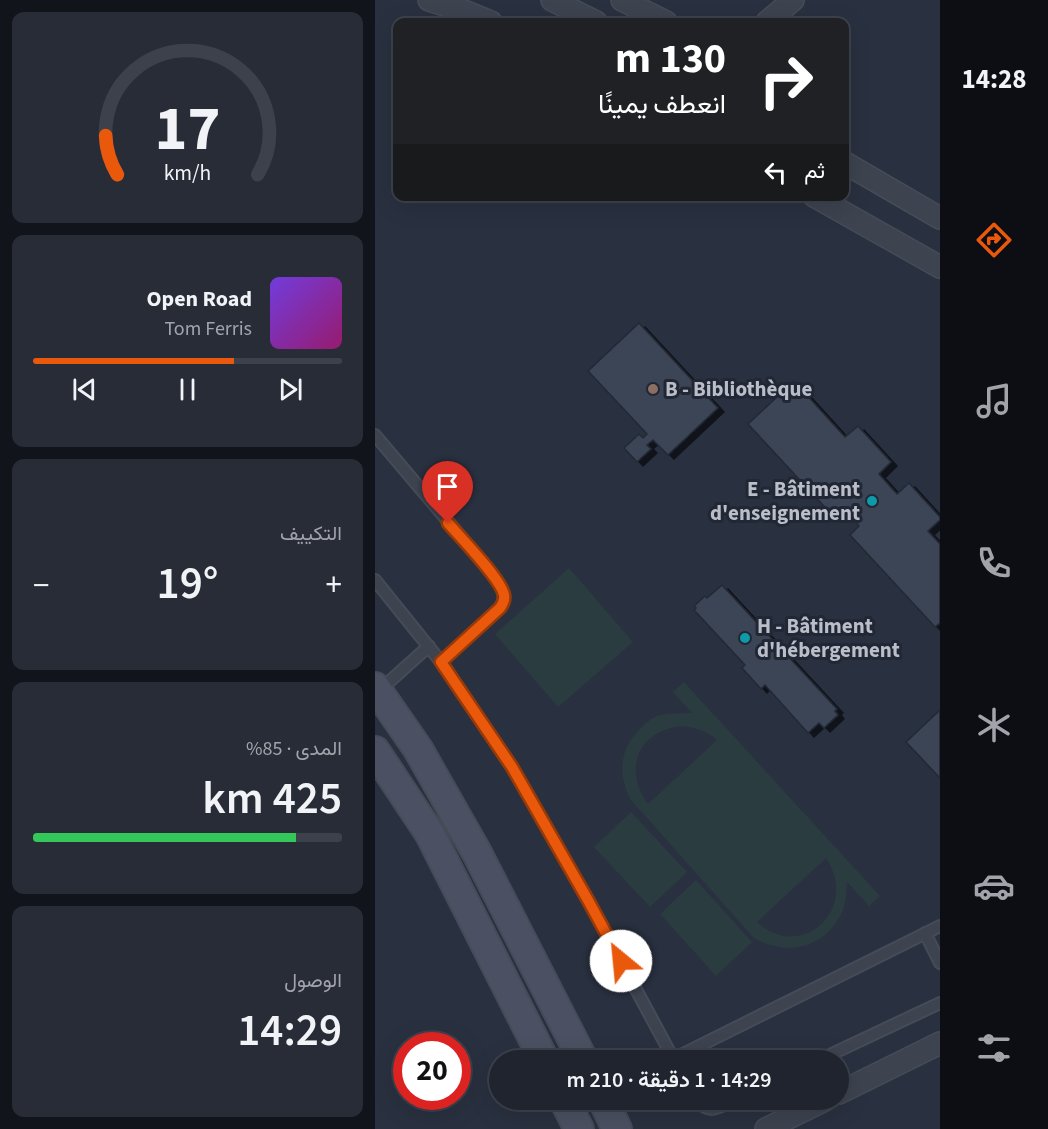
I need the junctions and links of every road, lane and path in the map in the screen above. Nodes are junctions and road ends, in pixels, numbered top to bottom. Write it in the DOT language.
graph roads {
  1 [pos="429,0"];
  2 [pos="552,0"];
  3 [pos="622,0"];
  4 [pos="793,0"];
  5 [pos="481,18"];
  6 [pos="588,18"];
  7 [pos="658,18"];
  8 [pos="772,18"];
  9 [pos="849,166"];
  10 [pos="823,201"];
  11 [pos="940,218"];
  12 [pos="940,267"];
  13 [pos="375,435"];
  14 [pos="375,580"];
  15 [pos="429,646"];
  16 [pos="441,662"];
  17 [pos="377,690"];
  18 [pos="375,751"];
  19 [pos="940,926"];
  20 [pos="925,933"];
  21 [pos="940,963"];
  22 [pos="940,1003"];
  23 [pos="940,1043"];
  24 [pos="539,1050"];
  25 [pos="578,1050"];
  26 [pos="668,1050"];
  27 [pos="693,1050"];
  28 [pos="840,1050"];
  29 [pos="849,1088"];
  30 [pos="569,1110"];
  31 [pos="608,1110"];
  32 [pos="805,1110"];
  33 [pos="579,1129"];
  34 [pos="617,1129"];
  35 [pos="766,1129"];
  1 -- 5 [label="street"];
  2 -- 6 [label="street"];
  3 -- 7 [label="street"];
  4 -- 8 [label="street"];
  9 -- 11 [label="street"];
  10 -- 12 [label="street"];
  13 -- 16 [label="lane"];
  14 -- 15 [label="lane"];
  15 -- 16 [label="lane"];
  15 -- 17 [label="lane"];
  16 -- 26 [label="lane"];
  17 -- 25 [label="main road"];
  18 -- 24 [label="main road"];
  19 -- 20 [label="lane"];
  20 -- 21 [label="lane"];
  20 -- 27 [label="lane"];
  22 -- 28 [label="lane"];
  23 -- 29 [label="street"];
  30 -- 33 [label="main road"];
  31 -- 34 [label="main road"];
  32 -- 35 [label="street"];
}
